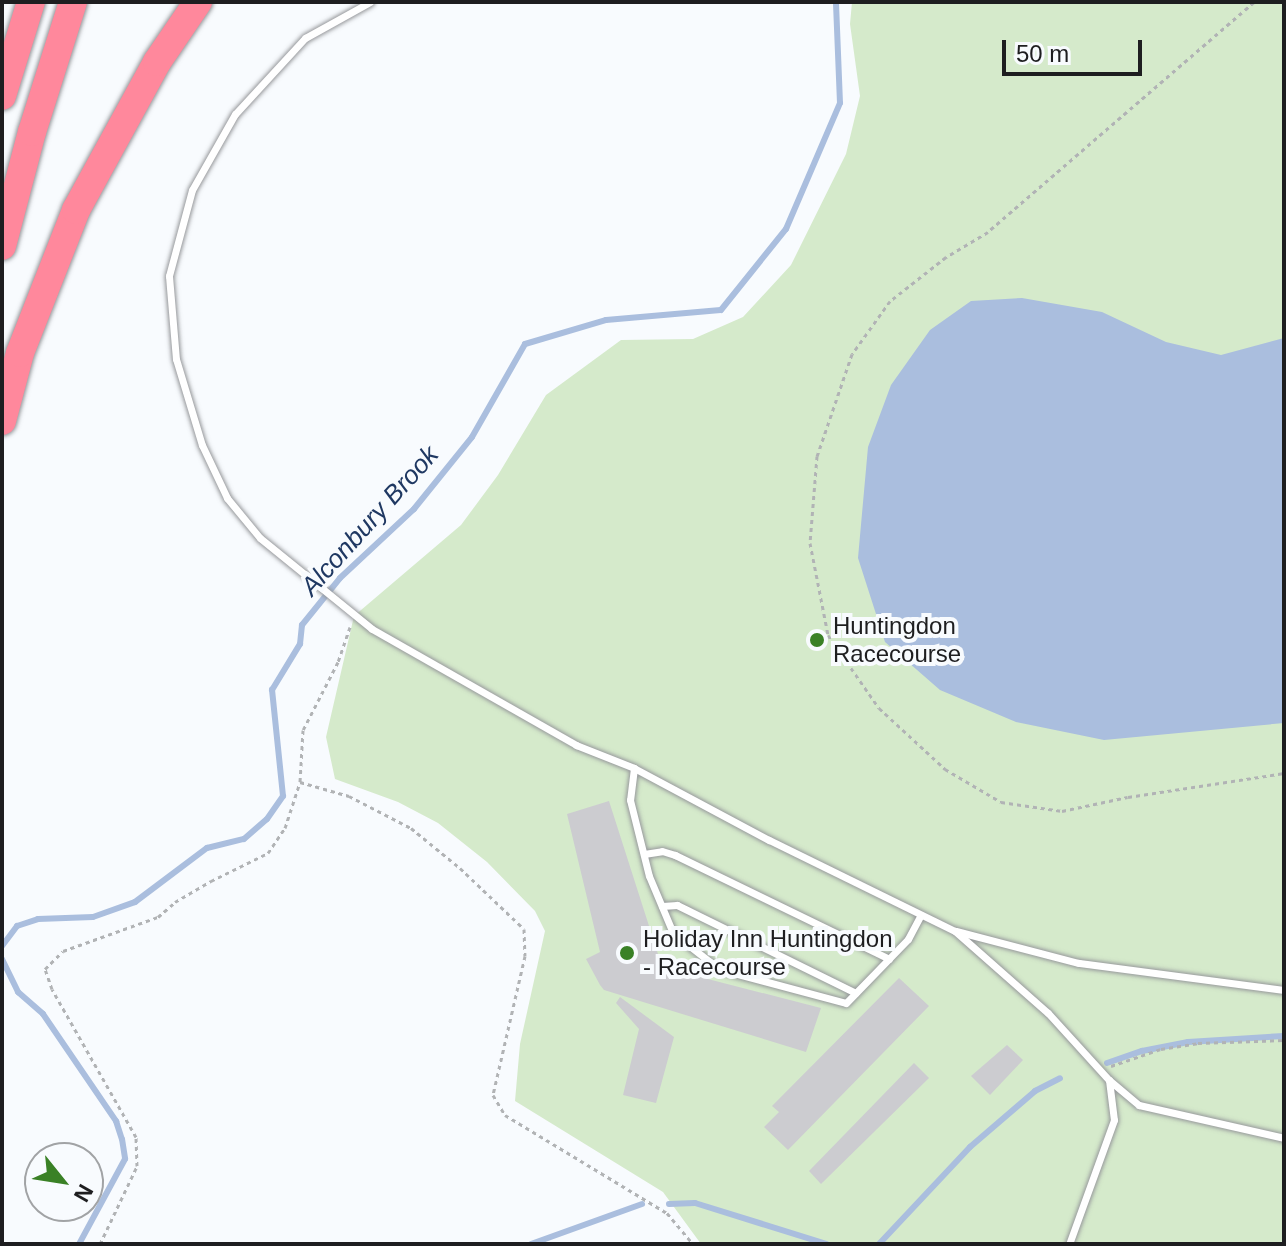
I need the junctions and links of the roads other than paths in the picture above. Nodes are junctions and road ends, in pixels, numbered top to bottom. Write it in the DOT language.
graph roads {
  1 [pos="31,2"];
  2 [pos="73,2"];
  3 [pos="198,2"];
  4 [pos="370,2"];
  5 [pos="2,96"];
  6 [pos="2,246"];
  7 [pos="2,421"];
  8 [pos="634,768"];
  9 [pos="644,854"];
  10 [pos="662,906"];
  11 [pos="921,915"];
  12 [pos="955,931"];
  13 [pos="889,959"];
  14 [pos="1284,990"];
  15 [pos="856,993"];
  16 [pos="1109,1080"];
  17 [pos="1284,1138"];
  18 [pos="1069,1244"];
  1 -- 5 [label="highway"];
  2 -- 6 [label="highway"];
  3 -- 7 [label="highway"];
  4 -- 8 [label="lane"];
  8 -- 9 [label="lane"];
  8 -- 11 [label="lane"];
  9 -- 10 [label="lane"];
  9 -- 13 [label="lane"];
  10 -- 15 [label="lane"];
  10 -- 15 [label="lane"];
  11 -- 12 [label="lane"];
  11 -- 13 [label="lane"];
  12 -- 14 [label="lane"];
  12 -- 16 [label="lane"];
  13 -- 15 [label="lane"];
  16 -- 17 [label="lane"];
  16 -- 18 [label="lane"];
}
